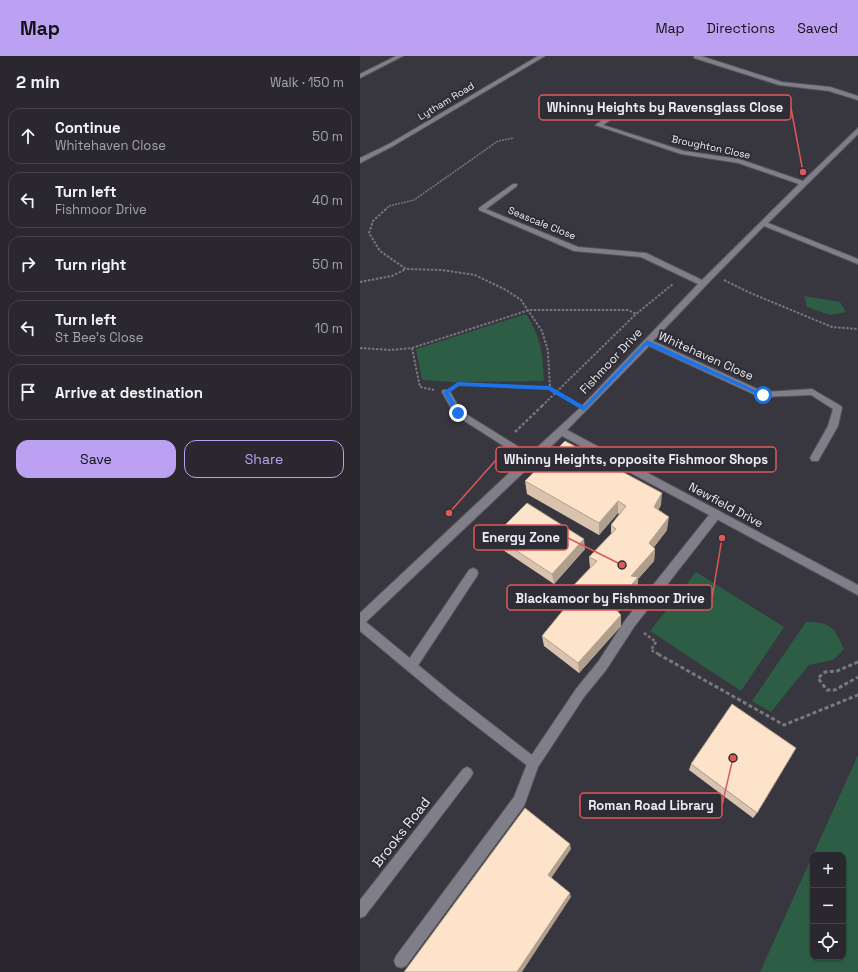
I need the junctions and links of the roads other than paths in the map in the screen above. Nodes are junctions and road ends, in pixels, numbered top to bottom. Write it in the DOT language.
graph roads {
  1 [pos="400,56"];
  2 [pos="542,56"];
  3 [pos="698,56"];
  4 [pos="360,76"];
  5 [pos="858,98"];
  6 [pos="624,109"];
  7 [pos="858,130"];
  8 [pos="360,161"];
  9 [pos="803,183"];
  10 [pos="515,185"];
  11 [pos="765,224"];
  12 [pos="858,262"];
  13 [pos="703,284"];
  14 [pos="647,342"];
  15 [pos="446,392"];
  16 [pos="561,431"];
  17 [pos="815,458"];
  18 [pos="531,459"];
  19 [pos="716,514"];
  20 [pos="473,574"];
  21 [pos="858,590"];
  22 [pos="360,620"];
  23 [pos="360,624"];
  24 [pos="411,666"];
  25 [pos="533,762"];
  26 [pos="467,773"];
  27 [pos="360,911"];
  28 [pos="401,961"];
  1 -- 4 [label="street"];
  2 -- 8 [label="street, Lytham Road"];
  3 -- 5 [label="street"];
  6 -- 9 [label="street, Broughton Close"];
  7 -- 9 [label="street, Fishmoor Drive"];
  9 -- 11 [label="street, Fishmoor Drive"];
  10 -- 13 [label="street, Seascale Close"];
  11 -- 12 [label="street"];
  11 -- 13 [label="street, Fishmoor Drive"];
  13 -- 14 [label="street, Fishmoor Drive"];
  14 -- 16 [label="street, Fishmoor Drive"];
  14 -- 17 [label="street, Whitehaven Close"];
  15 -- 18 [label="street"];
  16 -- 18 [label="street, Fishmoor Drive"];
  16 -- 19 [label="street, Newfield Drive"];
  18 -- 22 [label="street, Fishmoor Drive"];
  19 -- 21 [label="street, Newfield Drive"];
  19 -- 25 [label="street"];
  20 -- 24 [label="street"];
  23 -- 24 [label="street"];
  24 -- 25 [label="street"];
  25 -- 28 [label="street"];
  26 -- 27 [label="street, Brooks Road"];
}
